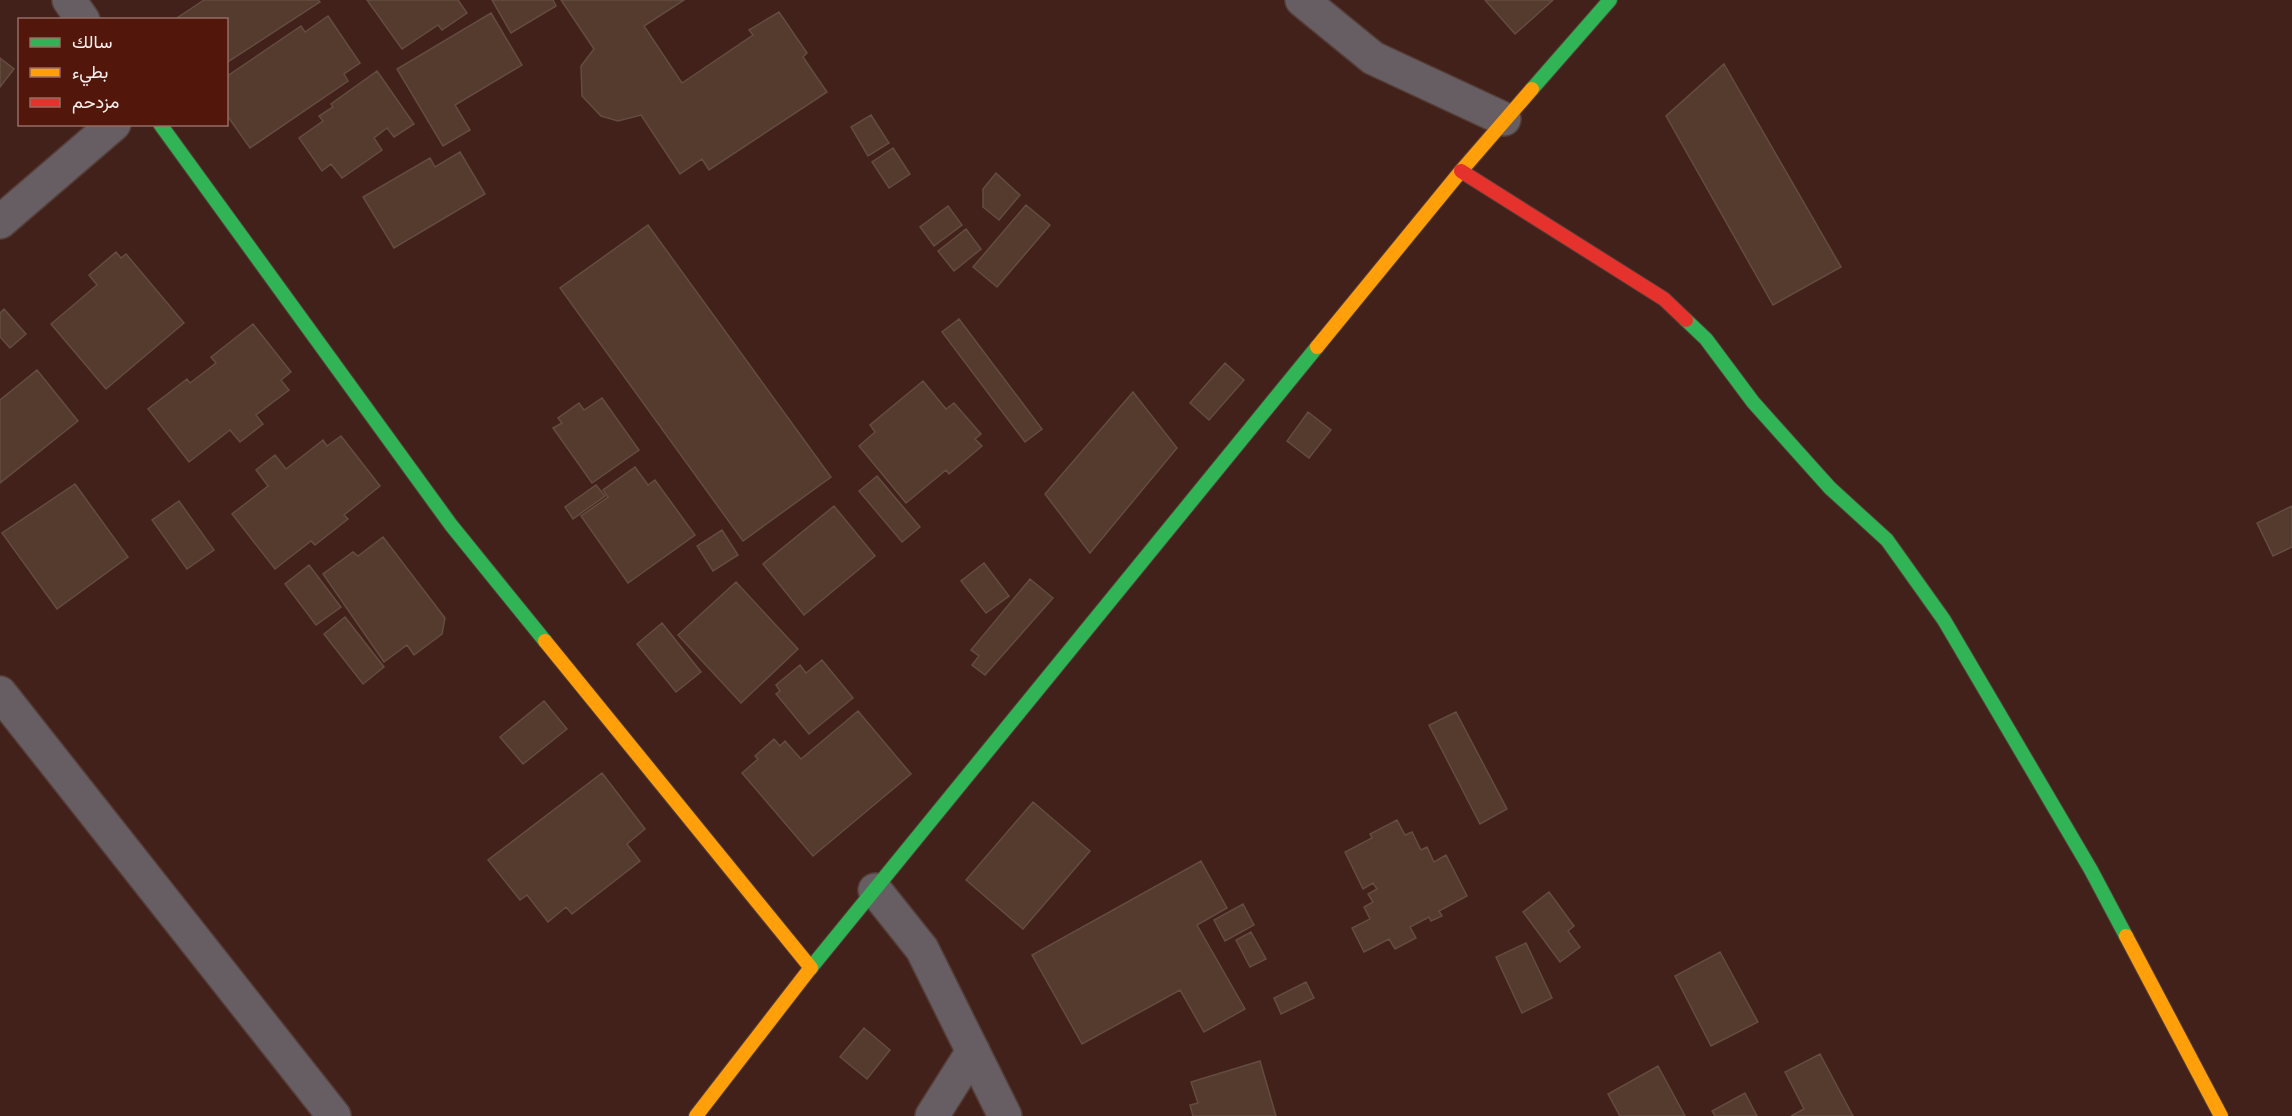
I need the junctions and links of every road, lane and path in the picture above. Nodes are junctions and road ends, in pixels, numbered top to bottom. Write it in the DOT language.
graph roads {
  1 [pos="69,0"];
  2 [pos="1302,0"];
  3 [pos="1610,0"];
  4 [pos="82,18"];
  5 [pos="1504,119"];
  6 [pos="112,126"];
  7 [pos="161,126"];
  8 [pos="1461,171"];
  9 [pos="0,222"];
  10 [pos="0,693"];
  11 [pos="875,890"];
  12 [pos="811,968"];
  13 [pos="973,1051"];
  14 [pos="334,1116"];
  15 [pos="696,1116"];
  16 [pos="932,1116"];
  17 [pos="1005,1116"];
  18 [pos="2221,1116"];
  1 -- 4 [label="street"];
  2 -- 5 [label="street"];
  3 -- 5 [label="street"];
  5 -- 8 [label="street"];
  6 -- 9 [label="street"];
  7 -- 12 [label="street"];
  8 -- 11 [label="street"];
  8 -- 18 [label="street"];
  10 -- 14 [label="street"];
  11 -- 12 [label="street"];
  11 -- 13 [label="street"];
  12 -- 15 [label="street"];
  13 -- 16 [label="street"];
  13 -- 17 [label="street"];
}
